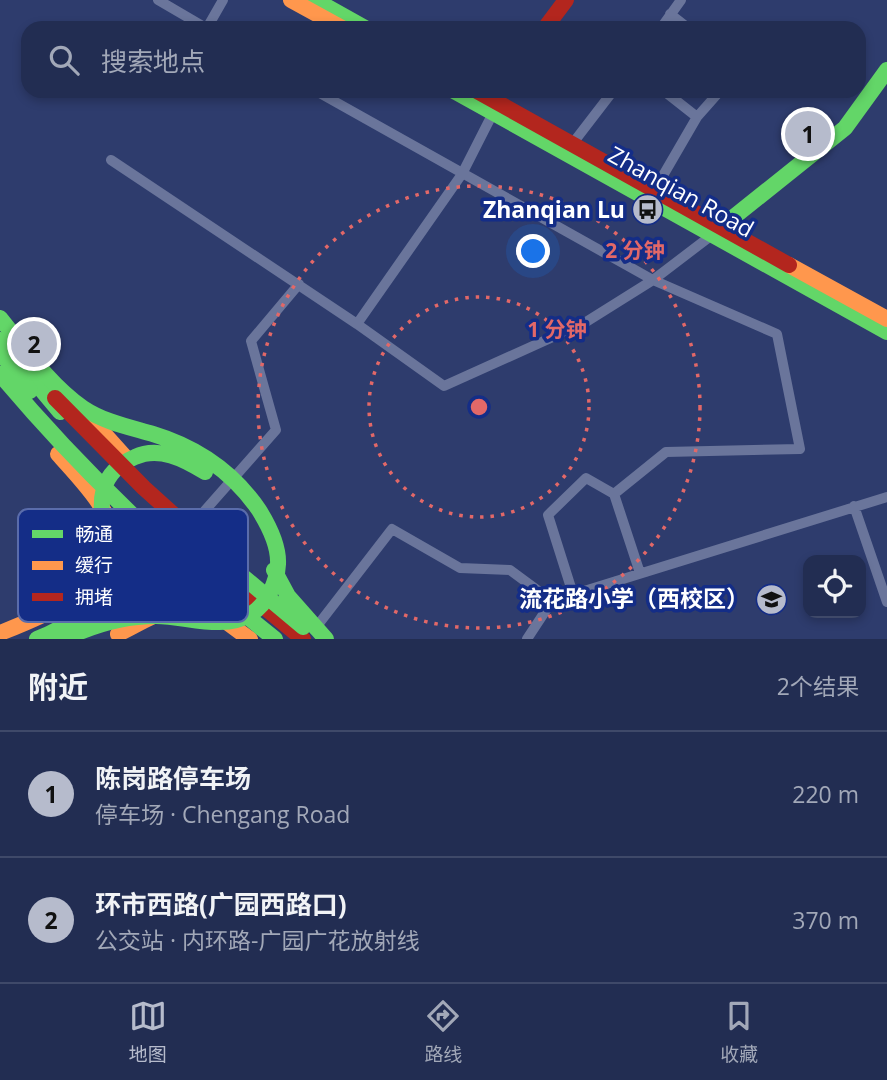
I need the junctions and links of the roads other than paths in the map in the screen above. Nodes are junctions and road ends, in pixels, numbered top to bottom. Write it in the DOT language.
graph roads {
  1 [pos="158,0"];
  2 [pos="223,0"];
  3 [pos="291,0"];
  4 [pos="315,0"];
  5 [pos="565,0"];
  6 [pos="681,0"];
  7 [pos="670,14"];
  8 [pos="195,21"];
  9 [pos="211,21"];
  10 [pos="326,21"];
  11 [pos="352,21"];
  12 [pos="550,21"];
  13 [pos="666,21"];
  14 [pos="679,21"];
  15 [pos="887,70"];
  16 [pos="328,98"];
  17 [pos="608,98"];
  18 [pos="673,98"];
  19 [pos="714,98"];
  20 [pos="494,101"];
  21 [pos="697,117"];
  22 [pos="573,144"];
  23 [pos="111,160"];
  24 [pos="463,174"];
  25 [pos="644,190"];
  26 [pos="716,231"];
  27 [pos="653,280"];
  28 [pos="299,284"];
  29 [pos="0,310"];
  30 [pos="0,318"];
  31 [pos="887,319"];
  32 [pos="357,324"];
  33 [pos="887,332"];
  34 [pos="0,333"];
  35 [pos="0,340"];
  36 [pos="0,352"];
  37 [pos="48,370"];
  38 [pos="3,372"];
  39 [pos="33,381"];
  40 [pos="0,388"];
  41 [pos="614,494"];
  42 [pos="887,497"];
  43 [pos="853,506"];
  44 [pos="100,509"];
  45 [pos="101,509"];
  46 [pos="127,509"];
  47 [pos="152,509"];
  48 [pos="157,509"];
  49 [pos="164,509"];
  50 [pos="167,509"];
  51 [pos="211,509"];
  52 [pos="242,509"];
  53 [pos="248,515"];
  54 [pos="640,573"];
  55 [pos="248,581"];
  56 [pos="248,584"];
  57 [pos="573,594"];
  58 [pos="248,601"];
  59 [pos="248,601"];
  60 [pos="552,601"];
  61 [pos="887,602"];
  62 [pos="248,616"];
  63 [pos="22,622"];
  64 [pos="70,622"];
  65 [pos="107,622"];
  66 [pos="116,622"];
  67 [pos="133,622"];
  68 [pos="145,622"];
  69 [pos="225,622"];
  70 [pos="227,622"];
  71 [pos="2,629"];
  72 [pos="280,634"];
  73 [pos="114,636"];
  74 [pos="317,637"];
  75 [pos="37,639"];
  76 [pos="65,639"];
  77 [pos="86,639"];
  78 [pos="250,639"];
  79 [pos="256,639"];
  80 [pos="527,639"];
  1 -- 8 [label="street"];
  2 -- 9 [label="street"];
  3 -- 10 [label="main road"];
  4 -- 11 [label="main road"];
  5 -- 12 [label="main road"];
  6 -- 7 [label="street"];
  7 -- 13 [label="street"];
  7 -- 14 [label="street"];
  15 -- 26 [label="main road"];
  16 -- 24 [label="street"];
  17 -- 22 [label="street"];
  18 -- 21 [label="street"];
  19 -- 21 [label="street"];
  20 -- 22 [label="main road, Zhanqian Road"];
  20 -- 24 [label="street"];
  20 -- 25 [label="main road, Zhanqian Road"];
  21 -- 25 [label="street"];
  22 -- 25 [label="main road, Zhanqian Road"];
  23 -- 28 [label="street"];
  24 -- 27 [label="street"];
  24 -- 32 [label="street"];
  25 -- 26 [label="main road, Zhanqian Road"];
  26 -- 27 [label="street"];
  26 -- 31 [label="main road, Zhanqian Road"];
  26 -- 33 [label="main road, Zhanqian Road"];
  27 -- 32 [label="street"];
  27 -- 41 [label="street"];
  28 -- 32 [label="street"];
  28 -- 51 [label="street"];
  29 -- 37 [label="main road"];
  30 -- 62 [label="main road, bridge"];
  34 -- 50 [label="main road, bridge"];
  35 -- 39 [label="main road"];
  36 -- 47 [label="main road, bridge"];
  37 -- 39 [label="main road"];
  37 -- 49 [label="main road"];
  38 -- 46 [label="main road, bridge"];
  39 -- 48 [label="main road"];
  40 -- 44 [label="main road"];
  41 -- 54 [label="street"];
  41 -- 57 [label="street"];
  42 -- 43 [label="street"];
  43 -- 54 [label="street"];
  43 -- 61 [label="street"];
  45 -- 52 [label="main road, bridge"];
  53 -- 74 [label="main road, bridge"];
  54 -- 57 [label="street"];
  55 -- 74 [label="main road, bridge"];
  56 -- 74 [label="main road"];
  57 -- 60 [label="street"];
  58 -- 72 [label="main road, bridge"];
  59 -- 72 [label="main road"];
  60 -- 74 [label="street"];
  60 -- 80 [label="street"];
  63 -- 71 [label="main road"];
  64 -- 75 [label="main road, bridge"];
  65 -- 76 [label="main road, bridge"];
  66 -- 77 [label="main road, bridge"];
  67 -- 73 [label="main road"];
  68 -- 73 [label="main road"];
  69 -- 78 [label="main road"];
  70 -- 79 [label="main road, bridge"];
  72 -- 74 [label="main road"];
}
